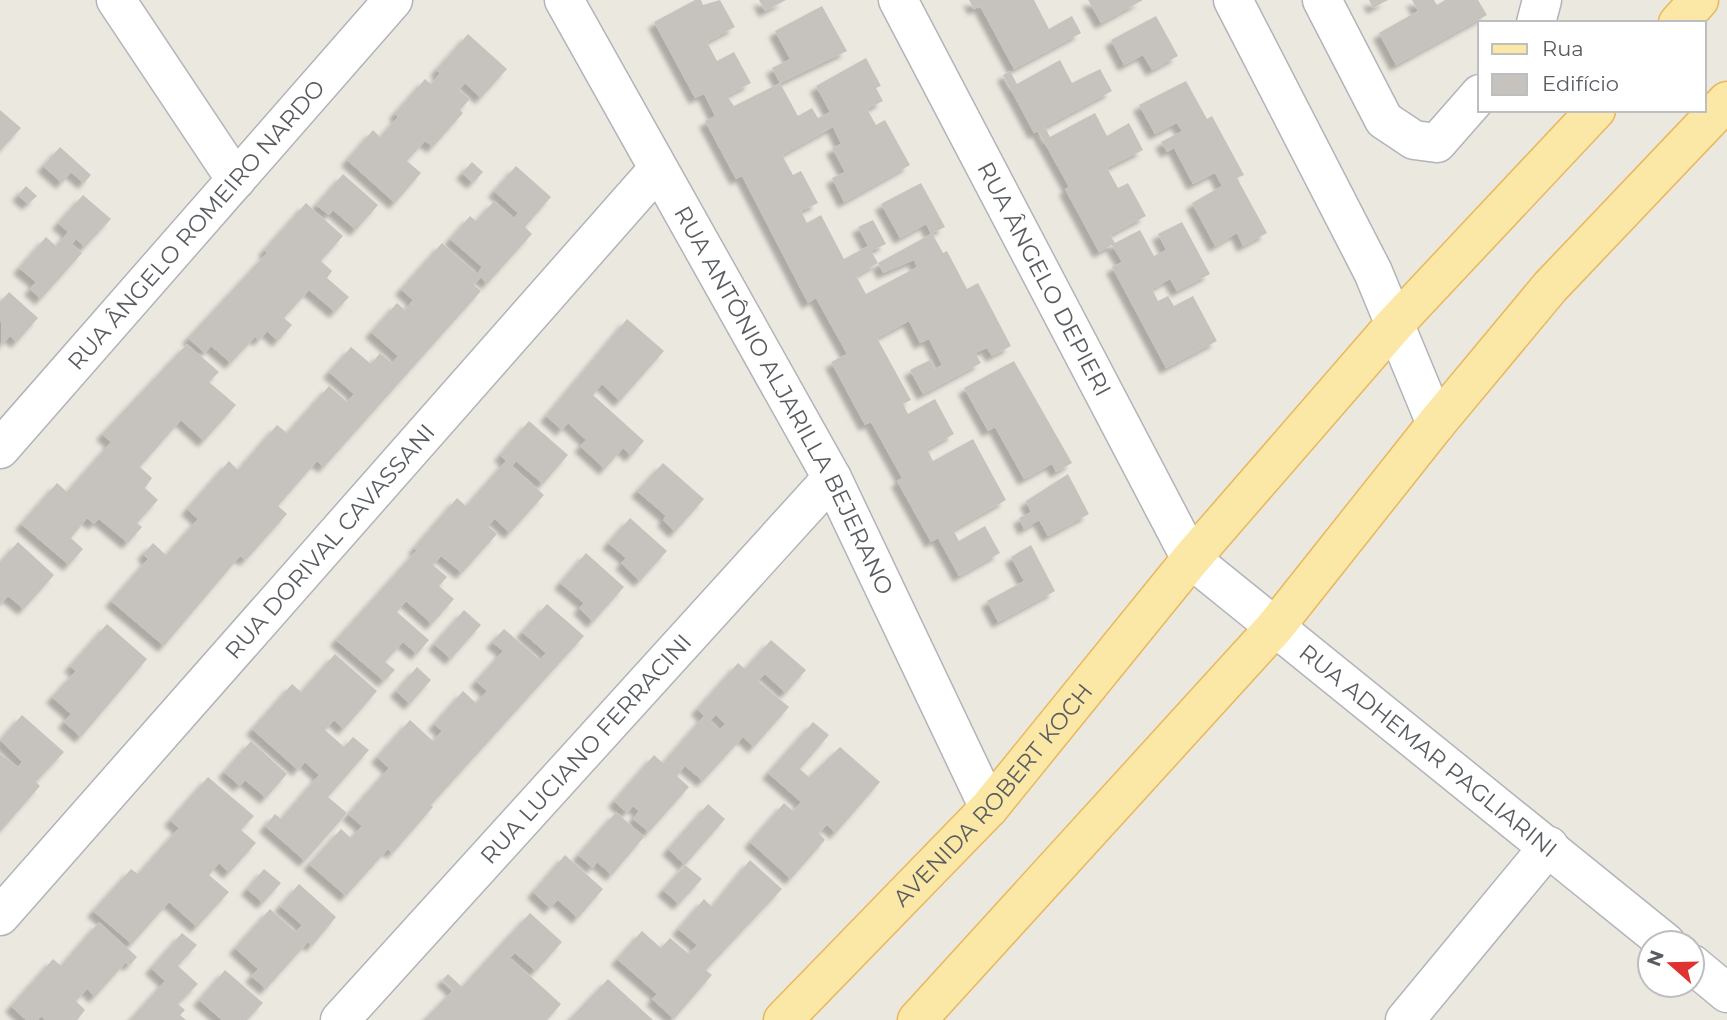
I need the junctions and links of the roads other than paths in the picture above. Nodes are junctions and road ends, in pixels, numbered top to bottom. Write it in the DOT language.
graph roads {
  1 [pos="116,0"];
  2 [pos="393,0"];
  3 [pos="564,0"];
  4 [pos="898,0"];
  5 [pos="1233,0"];
  6 [pos="1322,0"];
  7 [pos="1542,0"];
  8 [pos="1699,0"];
  9 [pos="1537,21"];
  10 [pos="1680,21"];
  11 [pos="1478,96"];
  12 [pos="1727,101"];
  13 [pos="1594,112"];
  14 [pos="658,169"];
  15 [pos="236,180"];
  16 [pos="1394,325"];
  17 [pos="1436,424"];
  18 [pos="0,449"];
  19 [pos="832,478"];
  20 [pos="1191,559"];
  21 [pos="1275,626"];
  22 [pos="989,808"];
  23 [pos="1549,846"];
  24 [pos="0,915"];
  25 [pos="1649,929"];
  26 [pos="1706,976"];
  27 [pos="1727,993"];
  28 [pos="340,1020"];
  29 [pos="783,1020"];
  30 [pos="917,1020"];
  31 [pos="1405,1020"];
  1 -- 15 [label="street"];
  2 -- 15 [label="street, RUA ÂNGELO ROMEIRO NARDO"];
  3 -- 14 [label="street, RUA ANTÔNIO ALJARILLA BEJERANO"];
  4 -- 20 [label="street, RUA ÂNGELO DEPIERI"];
  5 -- 16 [label="street"];
  6 -- 11 [label="street"];
  7 -- 9 [label="street"];
  8 -- 10 [label="main road"];
  12 -- 17 [label="main road"];
  13 -- 16 [label="main road, AVENIDA ROBERT KOCH"];
  14 -- 19 [label="street, RUA ANTÔNIO ALJARILLA BEJERANO"];
  14 -- 24 [label="street, RUA DORIVAL CAVASSANI"];
  15 -- 18 [label="street, RUA ÂNGELO ROMEIRO NARDO"];
  16 -- 17 [label="street"];
  16 -- 20 [label="main road, AVENIDA ROBERT KOCH"];
  17 -- 21 [label="main road"];
  19 -- 22 [label="street, RUA ANTÔNIO ALJARILLA BEJERANO"];
  19 -- 28 [label="street, RUA LUCIANO FERRACINI"];
  20 -- 21 [label="street, RUA ADHEMAR PAGLIARINI"];
  20 -- 22 [label="main road, AVENIDA ROBERT KOCH"];
  21 -- 23 [label="street, RUA ADHEMAR PAGLIARINI"];
  21 -- 30 [label="main road"];
  22 -- 29 [label="main road, AVENIDA ROBERT KOCH"];
  23 -- 25 [label="street, RUA ADHEMAR PAGLIARINI"];
  23 -- 31 [label="street"];
  26 -- 27 [label="street"];
}
